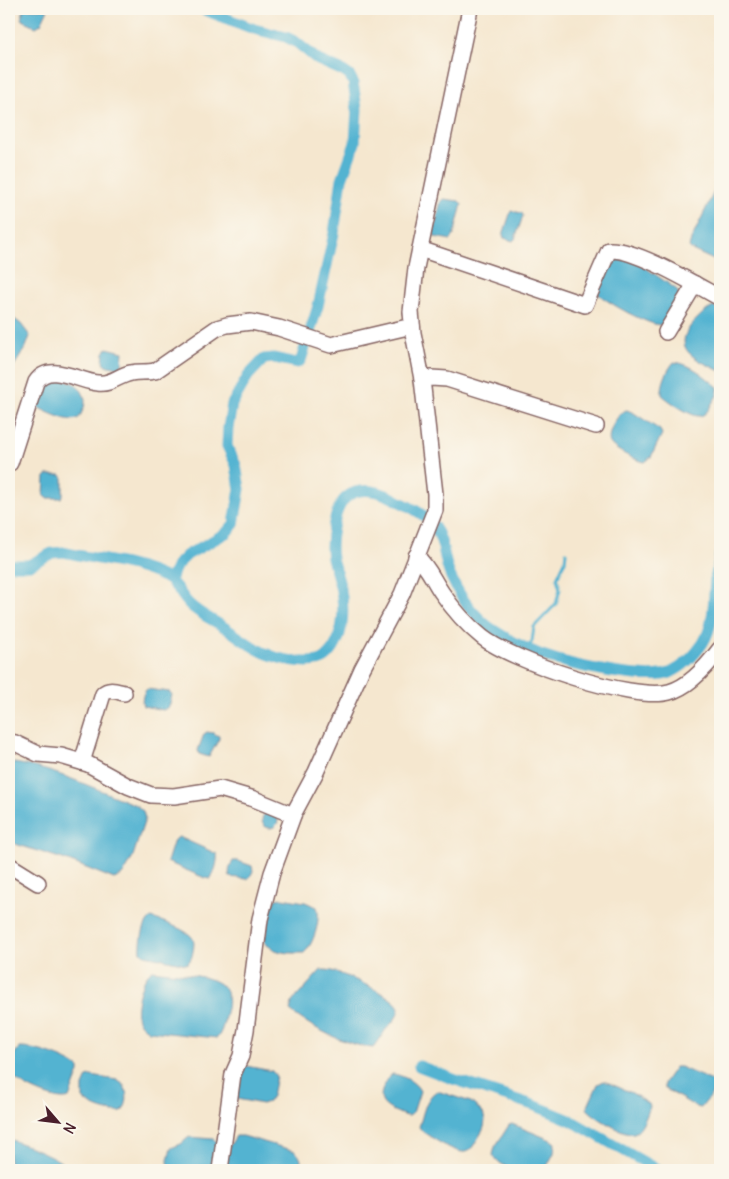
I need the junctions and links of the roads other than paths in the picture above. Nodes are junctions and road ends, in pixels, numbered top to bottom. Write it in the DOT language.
graph roads {
  1 [pos="470,9"];
  2 [pos="420,249"];
  3 [pos="694,284"];
  4 [pos="720,298"];
  5 [pos="412,326"];
  6 [pos="666,332"];
  7 [pos="422,379"];
  8 [pos="596,426"];
  9 [pos="10,463"];
  10 [pos="418,549"];
  11 [pos="720,649"];
  12 [pos="124,693"];
  13 [pos="9,742"];
  14 [pos="82,762"];
  15 [pos="293,815"];
  16 [pos="9,865"];
  17 [pos="38,883"];
  18 [pos="220,1170"];
  1 -- 2 [label="street"];
  2 -- 3 [label="street"];
  2 -- 5 [label="street"];
  3 -- 4 [label="street"];
  3 -- 6 [label="street"];
  5 -- 7 [label="street"];
  5 -- 9 [label="street"];
  7 -- 8 [label="street"];
  7 -- 10 [label="street"];
  10 -- 11 [label="street"];
  10 -- 15 [label="street"];
  12 -- 14 [label="street"];
  13 -- 14 [label="street"];
  14 -- 15 [label="street"];
  15 -- 18 [label="street"];
  16 -- 17 [label="street"];
}
